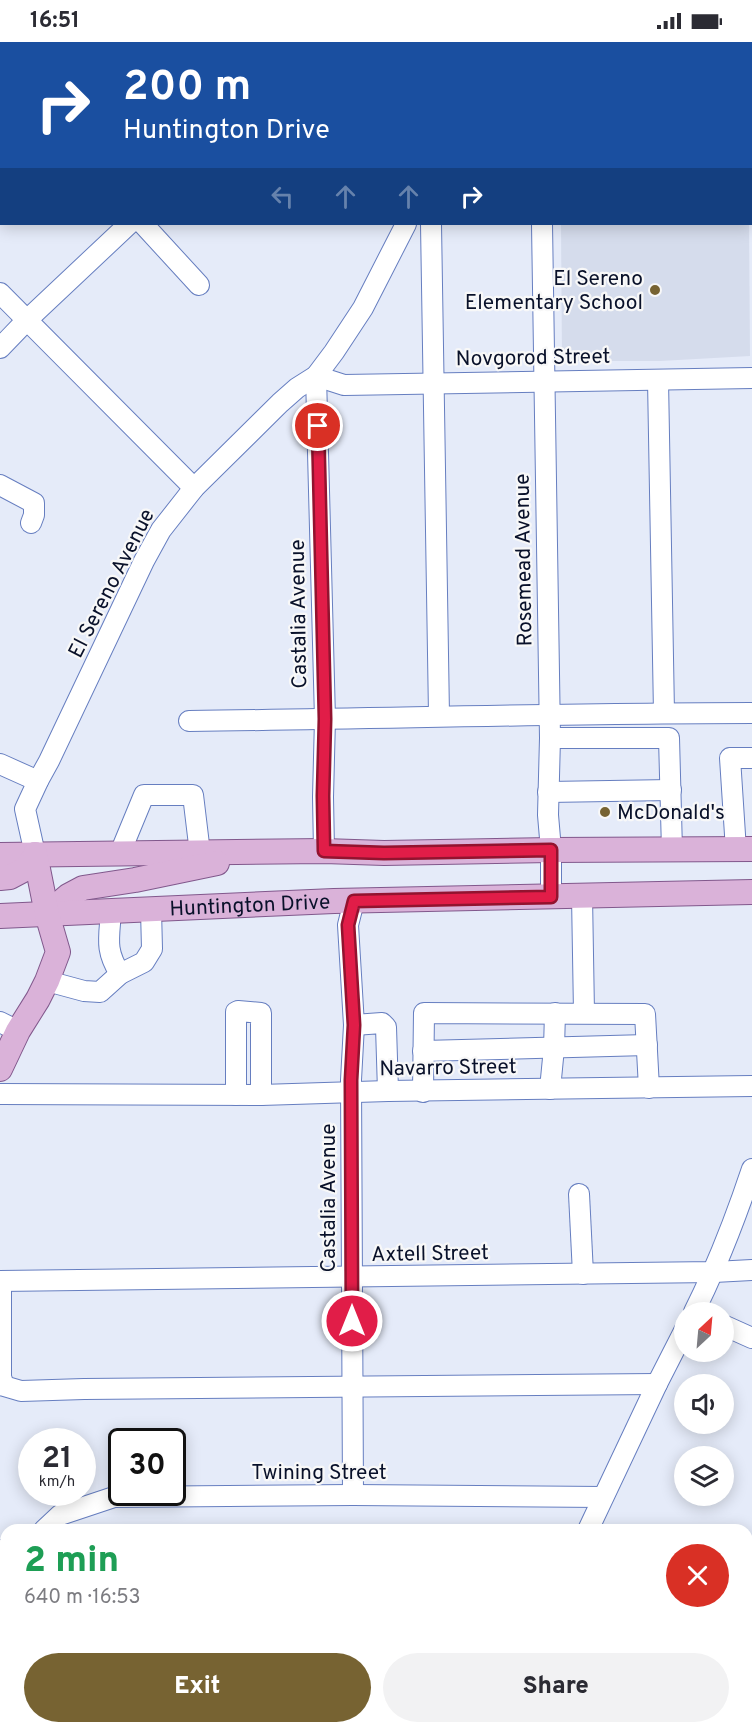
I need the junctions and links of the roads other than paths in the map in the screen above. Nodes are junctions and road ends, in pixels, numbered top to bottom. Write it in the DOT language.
graph roads {
  1 [pos="128,225"];
  2 [pos="144,225"];
  3 [pos="405,225"];
  4 [pos="431,225"];
  5 [pos="542,225"];
  6 [pos="200,285"];
  7 [pos="0,293"];
  8 [pos="27,320"];
  9 [pos="0,348"];
  10 [pos="316,376"];
  11 [pos="752,378"];
  12 [pos="658,380"];
  13 [pos="544,381"];
  14 [pos="432,382"];
  15 [pos="0,485"];
  16 [pos="194,488"];
  17 [pos="31,523"];
  18 [pos="664,713"];
  19 [pos="752,713"];
  20 [pos="439,715"];
  21 [pos="549,715"];
  22 [pos="325,719"];
  23 [pos="189,721"];
  24 [pos="550,738"];
  25 [pos="752,758"];
  26 [pos="0,764"];
  27 [pos="38,781"];
  28 [pos="671,790"];
  29 [pos="548,792"];
  30 [pos="551,850"];
  31 [pos="672,850"];
  32 [pos="744,850"];
  33 [pos="324,851"];
  34 [pos="270,852"];
  35 [pos="120,853"];
  36 [pos="200,853"];
  37 [pos="34,854"];
  38 [pos="0,855"];
  39 [pos="0,878"];
  40 [pos="752,892"];
  41 [pos="582,896"];
  42 [pos="551,897"];
  43 [pos="354,901"];
  44 [pos="151,910"];
  45 [pos="111,912"];
  46 [pos="47,914"];
  47 [pos="0,916"];
  48 [pos="120,974"];
  49 [pos="47,981"];
  50 [pos="555,1013"];
  51 [pos="584,1013"];
  52 [pos="354,1025"];
  53 [pos="9,1026"];
  54 [pos="647,1045"];
  55 [pos="554,1048"];
  56 [pos="423,1051"];
  57 [pos="0,1069"];
  58 [pos="752,1086"];
  59 [pos="649,1088"];
  60 [pos="550,1089"];
  61 [pos="352,1092"];
  62 [pos="388,1092"];
  63 [pos="423,1092"];
  64 [pos="0,1094"];
  65 [pos="236,1095"];
  66 [pos="261,1095"];
  67 [pos="752,1169"];
  68 [pos="579,1194"];
  69 [pos="752,1270"];
  70 [pos="714,1272"];
  71 [pos="583,1274"];
  72 [pos="352,1278"];
  73 [pos="1,1281"];
  74 [pos="700,1302"];
  75 [pos="734,1330"];
  76 [pos="752,1338"];
  77 [pos="674,1351"];
  78 [pos="657,1384"];
  79 [pos="352,1387"];
  80 [pos="353,1496"];
  81 [pos="603,1497"];
  82 [pos="50,1524"];
  83 [pos="591,1524"];
  1 -- 8 [label="street"];
  2 -- 6 [label="street"];
  3 -- 10 [label="street, El Sereno Avenue"];
  4 -- 14 [label="street"];
  5 -- 13 [label="street, Rosemead Avenue"];
  7 -- 8 [label="street"];
  8 -- 9 [label="street"];
  8 -- 16 [label="street"];
  10 -- 14 [label="street, Novgorod Street"];
  10 -- 16 [label="street, El Sereno Avenue"];
  10 -- 22 [label="street, Castalia Avenue"];
  11 -- 12 [label="street, Novgorod Street"];
  12 -- 13 [label="street, Novgorod Street"];
  12 -- 18 [label="street"];
  13 -- 14 [label="street, Novgorod Street"];
  13 -- 21 [label="street, Rosemead Avenue"];
  14 -- 20 [label="street"];
  15 -- 17 [label="street"];
  16 -- 27 [label="street, El Sereno Avenue"];
  18 -- 19 [label="street"];
  18 -- 21 [label="street"];
  20 -- 21 [label="street"];
  20 -- 22 [label="street"];
  21 -- 24 [label="street, Rosemead Avenue"];
  22 -- 23 [label="street"];
  22 -- 33 [label="street, Castalia Avenue"];
  24 -- 28 [label="street"];
  24 -- 29 [label="street, Rosemead Avenue"];
  25 -- 32 [label="street"];
  26 -- 27 [label="street"];
  27 -- 37 [label="street, El Sereno Avenue"];
  28 -- 29 [label="street"];
  28 -- 31 [label="street"];
  29 -- 30 [label="street, Rosemead Avenue"];
  30 -- 31 [label="main road"];
  30 -- 33 [label="main road"];
  30 -- 42 [label="street, Rosemead Avenue"];
  31 -- 32 [label="main road"];
  33 -- 34 [label="main road"];
  34 -- 36 [label="main road"];
  34 -- 46 [label="main road"];
  35 -- 36 [label="main road"];
  35 -- 36 [label="street"];
  35 -- 37 [label="main road"];
  37 -- 38 [label="main road"];
  37 -- 39 [label="main road"];
  37 -- 46 [label="main road"];
  40 -- 41 [label="main road, Huntington Drive"];
  41 -- 42 [label="main road, Huntington Drive"];
  41 -- 51 [label="street"];
  42 -- 43 [label="main road, Huntington Drive"];
  43 -- 44 [label="main road, Huntington Drive"];
  43 -- 52 [label="street, Castalia Avenue"];
  44 -- 45 [label="main road, Huntington Drive"];
  44 -- 48 [label="street"];
  45 -- 46 [label="main road, Huntington Drive"];
  45 -- 48 [label="street"];
  46 -- 47 [label="main road, Huntington Drive"];
  46 -- 49 [label="main road"];
  48 -- 49 [label="street"];
  49 -- 53 [label="main road"];
  50 -- 51 [label="street"];
  50 -- 55 [label="street"];
  50 -- 56 [label="street"];
  51 -- 54 [label="street"];
  52 -- 61 [label="street, Castalia Avenue"];
  52 -- 62 [label="street"];
  53 -- 57 [label="main road"];
  54 -- 55 [label="street"];
  54 -- 59 [label="street"];
  55 -- 56 [label="street"];
  55 -- 60 [label="street"];
  56 -- 63 [label="street"];
  58 -- 59 [label="street, Navarro Street"];
  59 -- 60 [label="street, Navarro Street"];
  60 -- 63 [label="street, Navarro Street"];
  61 -- 62 [label="street, Navarro Street"];
  61 -- 66 [label="street, Navarro Street"];
  61 -- 72 [label="street, Castalia Avenue"];
  62 -- 63 [label="street, Navarro Street"];
  64 -- 65 [label="street, Navarro Street"];
  65 -- 66 [label="street, Navarro Street"];
  65 -- 66 [label="street"];
  67 -- 70 [label="street"];
  68 -- 71 [label="street"];
  69 -- 70 [label="street, Axtell Street"];
  70 -- 71 [label="street, Axtell Street"];
  70 -- 74 [label="street"];
  71 -- 72 [label="street, Axtell Street"];
  72 -- 73 [label="street, Axtell Street"];
  72 -- 79 [label="street, Castalia Avenue"];
  73 -- 79 [label="street"];
  75 -- 76 [label="street"];
  77 -- 78 [label="street"];
  78 -- 79 [label="street"];
  78 -- 81 [label="street"];
  79 -- 80 [label="street, Castalia Avenue"];
  80 -- 81 [label="street, Twining Street"];
  80 -- 82 [label="street, Twining Street"];
  81 -- 83 [label="street"];
}
